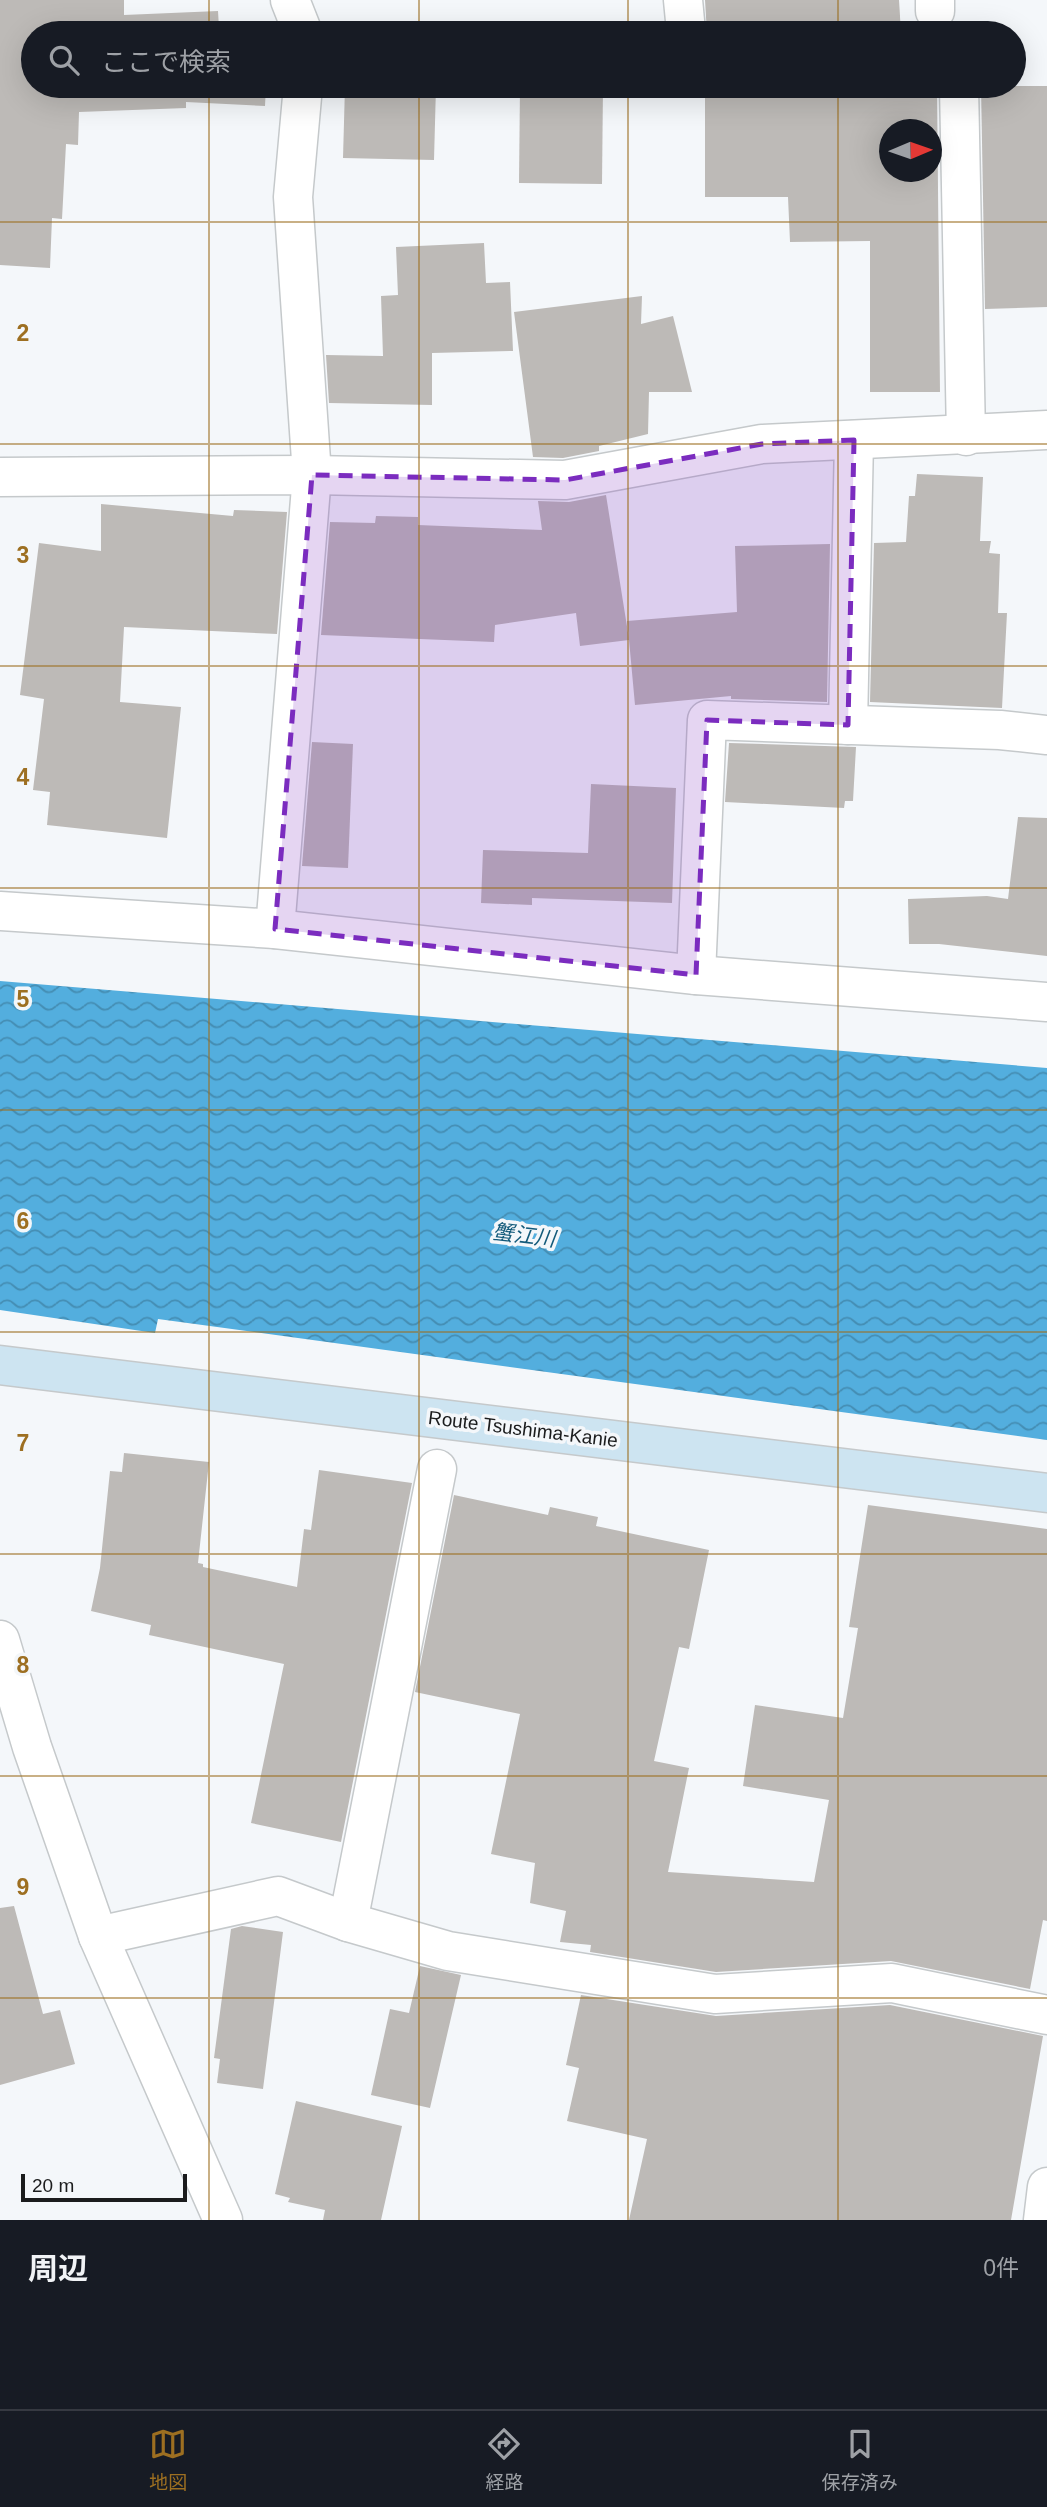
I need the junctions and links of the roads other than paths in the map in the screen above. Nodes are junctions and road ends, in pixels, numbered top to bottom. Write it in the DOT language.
graph roads {
  1 [pos="290,0"];
  2 [pos="298,21"];
  3 [pos="302,98"];
  4 [pos="959,98"];
  5 [pos="1047,430"];
  6 [pos="966,436"];
  7 [pos="854,440"];
  8 [pos="312,475"];
  9 [pos="0,477"];
  10 [pos="848,725"];
  11 [pos="1047,735"];
  12 [pos="0,911"];
  13 [pos="275,929"];
  14 [pos="695,975"];
  15 [pos="1047,1002"];
  16 [pos="0,1365"];
  17 [pos="436,1469"];
  18 [pos="1047,1493"];
  19 [pos="0,1640"];
  20 [pos="348,1922"];
  21 [pos="98,1937"];
  22 [pos="1047,2015"];
  23 [pos="1047,2187"];
  24 [pos="223,2220"];
  25 [pos="1043,2220"];
  1 -- 2 [label="street"];
  3 -- 8 [label="street"];
  4 -- 6 [label="street"];
  5 -- 6 [label="street"];
  6 -- 7 [label="street"];
  7 -- 8 [label="street"];
  7 -- 10 [label="street"];
  8 -- 9 [label="street"];
  8 -- 13 [label="street"];
  10 -- 11 [label="street"];
  10 -- 14 [label="street"];
  12 -- 13 [label="street"];
  13 -- 14 [label="street"];
  14 -- 15 [label="street"];
  16 -- 18 [label="main road, Route Tsushima-Kanie"];
  17 -- 20 [label="street"];
  19 -- 21 [label="street"];
  20 -- 21 [label="street"];
  20 -- 22 [label="street"];
  21 -- 24 [label="street"];
  23 -- 25 [label="street"];
}
